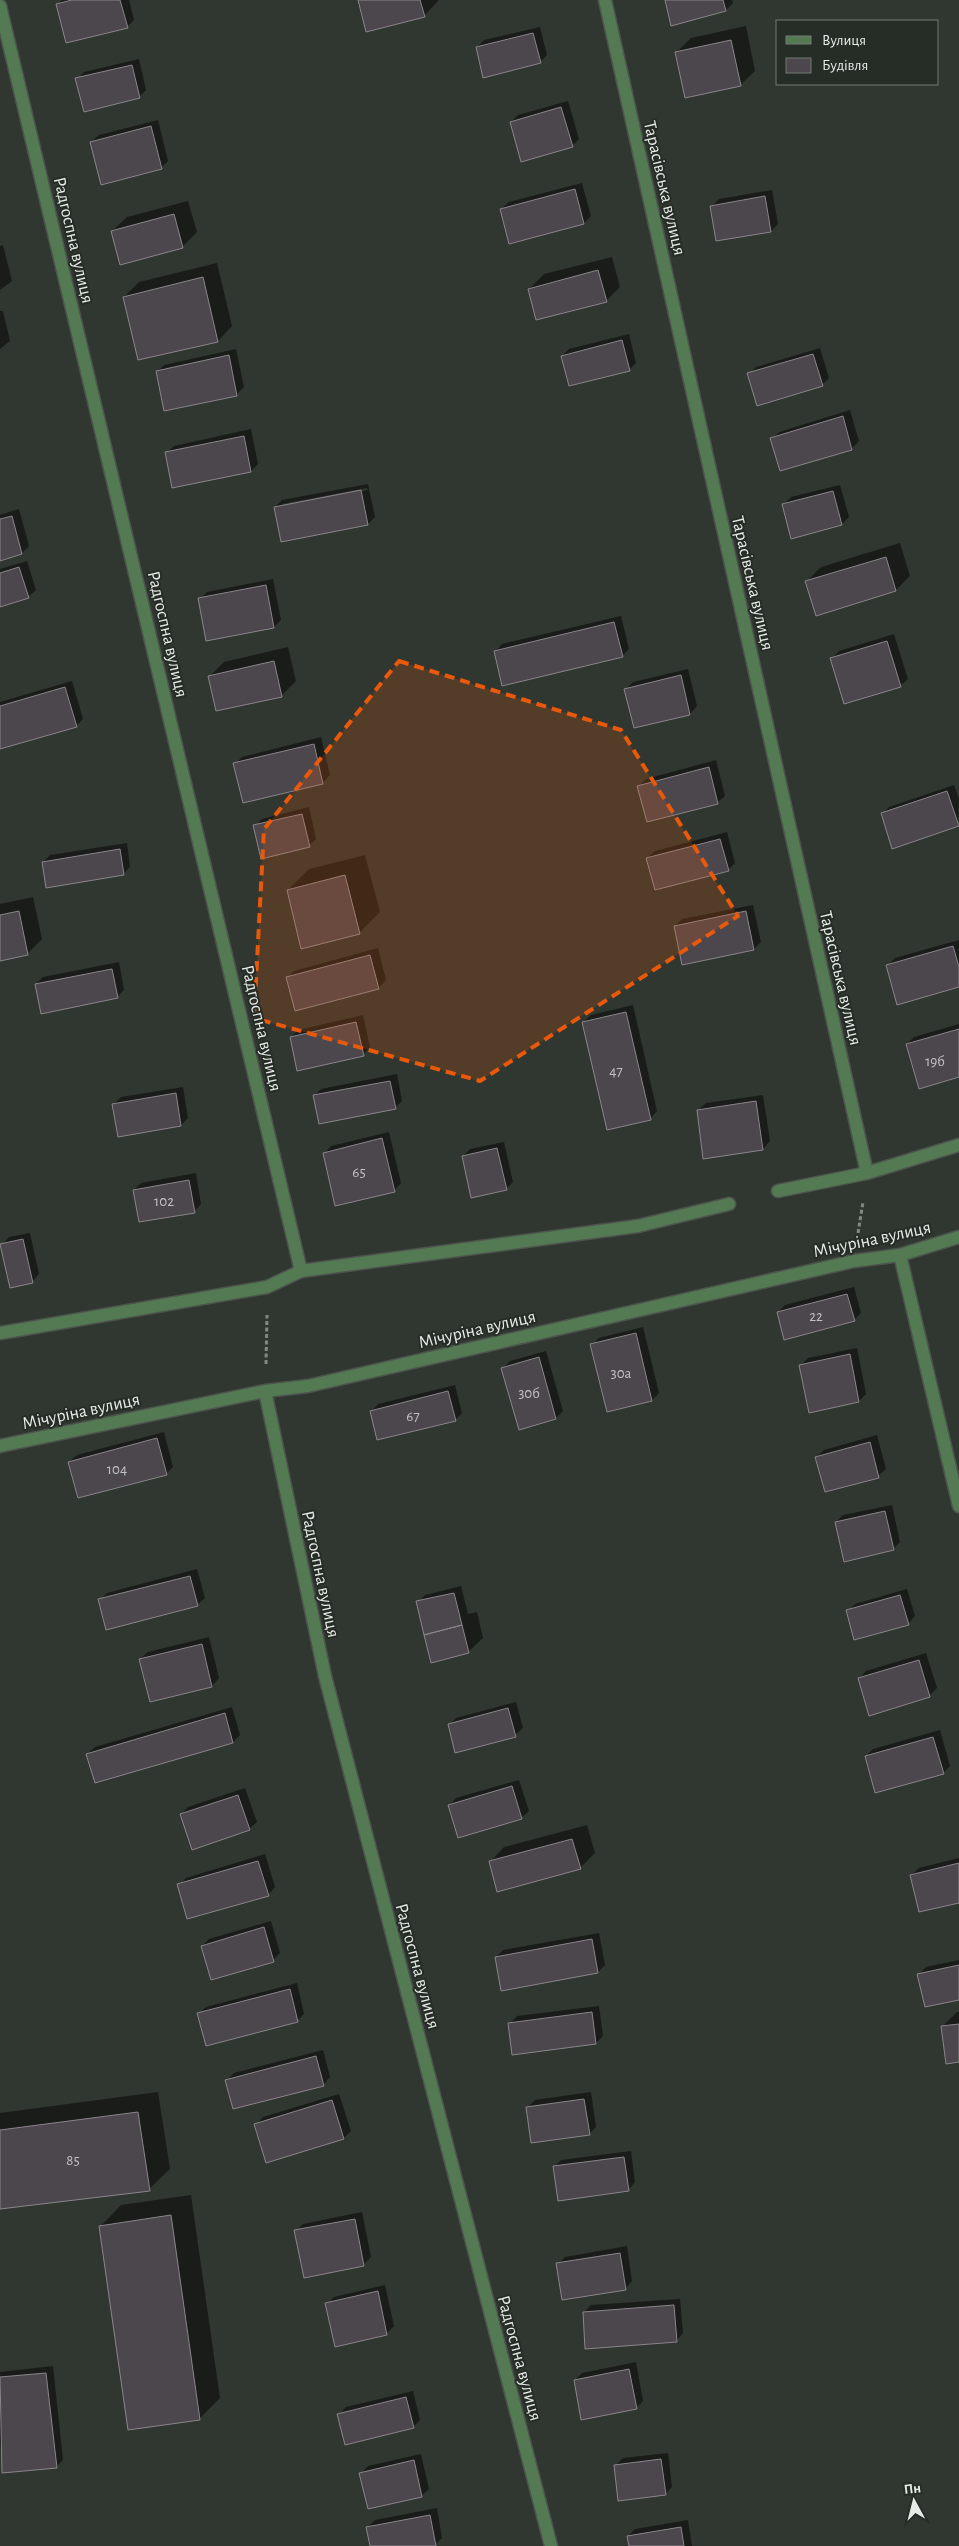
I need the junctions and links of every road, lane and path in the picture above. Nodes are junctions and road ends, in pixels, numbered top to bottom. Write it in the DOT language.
graph roads {
  1 [pos="605,0"];
  2 [pos="0,6"];
  3 [pos="959,1145"];
  4 [pos="867,1173"];
  5 [pos="778,1191"];
  6 [pos="729,1204"];
  7 [pos="959,1237"];
  8 [pos="900,1255"];
  9 [pos="854,1261"];
  10 [pos="302,1271"];
  11 [pos="268,1287"];
  12 [pos="0,1333"];
  13 [pos="265,1391"];
  14 [pos="0,1446"];
  15 [pos="959,1506"];
  16 [pos="551,2546"];
  1 -- 4 [label="street, Тарасівська вулиця"];
  2 -- 10 [label="street, Радгоспна вулиця"];
  3 -- 4 [label="street"];
  4 -- 5 [label="street"];
  4 -- 9 [label="path"];
  6 -- 10 [label="street"];
  7 -- 8 [label="street, Мічуріна вулиця"];
  8 -- 9 [label="street, Мічуріна вулиця"];
  8 -- 15 [label="street"];
  9 -- 13 [label="street, Мічуріна вулиця"];
  10 -- 11 [label="street"];
  11 -- 12 [label="street"];
  11 -- 13 [label="path"];
  13 -- 14 [label="street, Мічуріна вулиця"];
  13 -- 16 [label="street, Радгоспна вулиця"];
}
